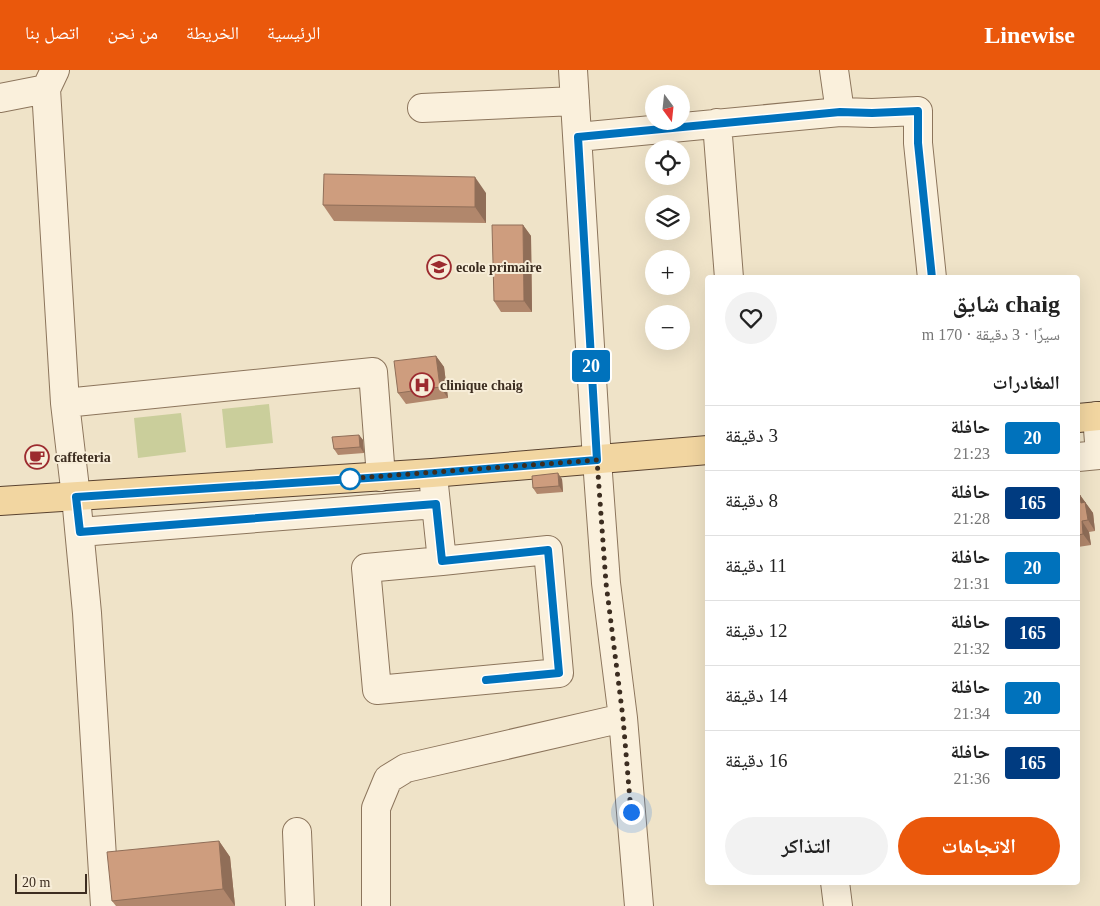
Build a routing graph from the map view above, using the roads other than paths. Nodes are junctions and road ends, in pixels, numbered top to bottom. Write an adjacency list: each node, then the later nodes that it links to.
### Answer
1 (573, 70): 5 (street)
2 (834, 70): 7 (street)
3 (51, 79): 4 (street); 12 (street)
4 (0, 98)
5 (575, 101): 6 (street); 9 (street)
6 (422, 108)
7 (840, 112): 8 (street); 11 (street)
8 (717, 123): 9 (street); 10 (street)
9 (578, 137): 16 (street)
10 (729, 275)
11 (932, 275)
12 (65, 403): 18 (street); 19 (street)
13 (1091, 417): 15 (street)
14 (705, 450): 16 (main road)
15 (1080, 457)
16 (597, 460): 17 (main road); 24 (street)
17 (432, 473): 18 (main road); 21 (street)
18 (382, 477): 19 (main road)
19 (76, 497): 20 (main road); 22 (street)
20 (0, 501)
21 (436, 504): 22 (street); 23 (street)
22 (80, 532): 27 (street)
23 (442, 561): 23 (street)
24 (623, 718): 29 (street); 30 (street)
25 (297, 832): 28 (street)
26 (835, 885): 31 (street)
27 (105, 906)
28 (300, 906)
29 (376, 906)
30 (639, 906)
31 (838, 906)

